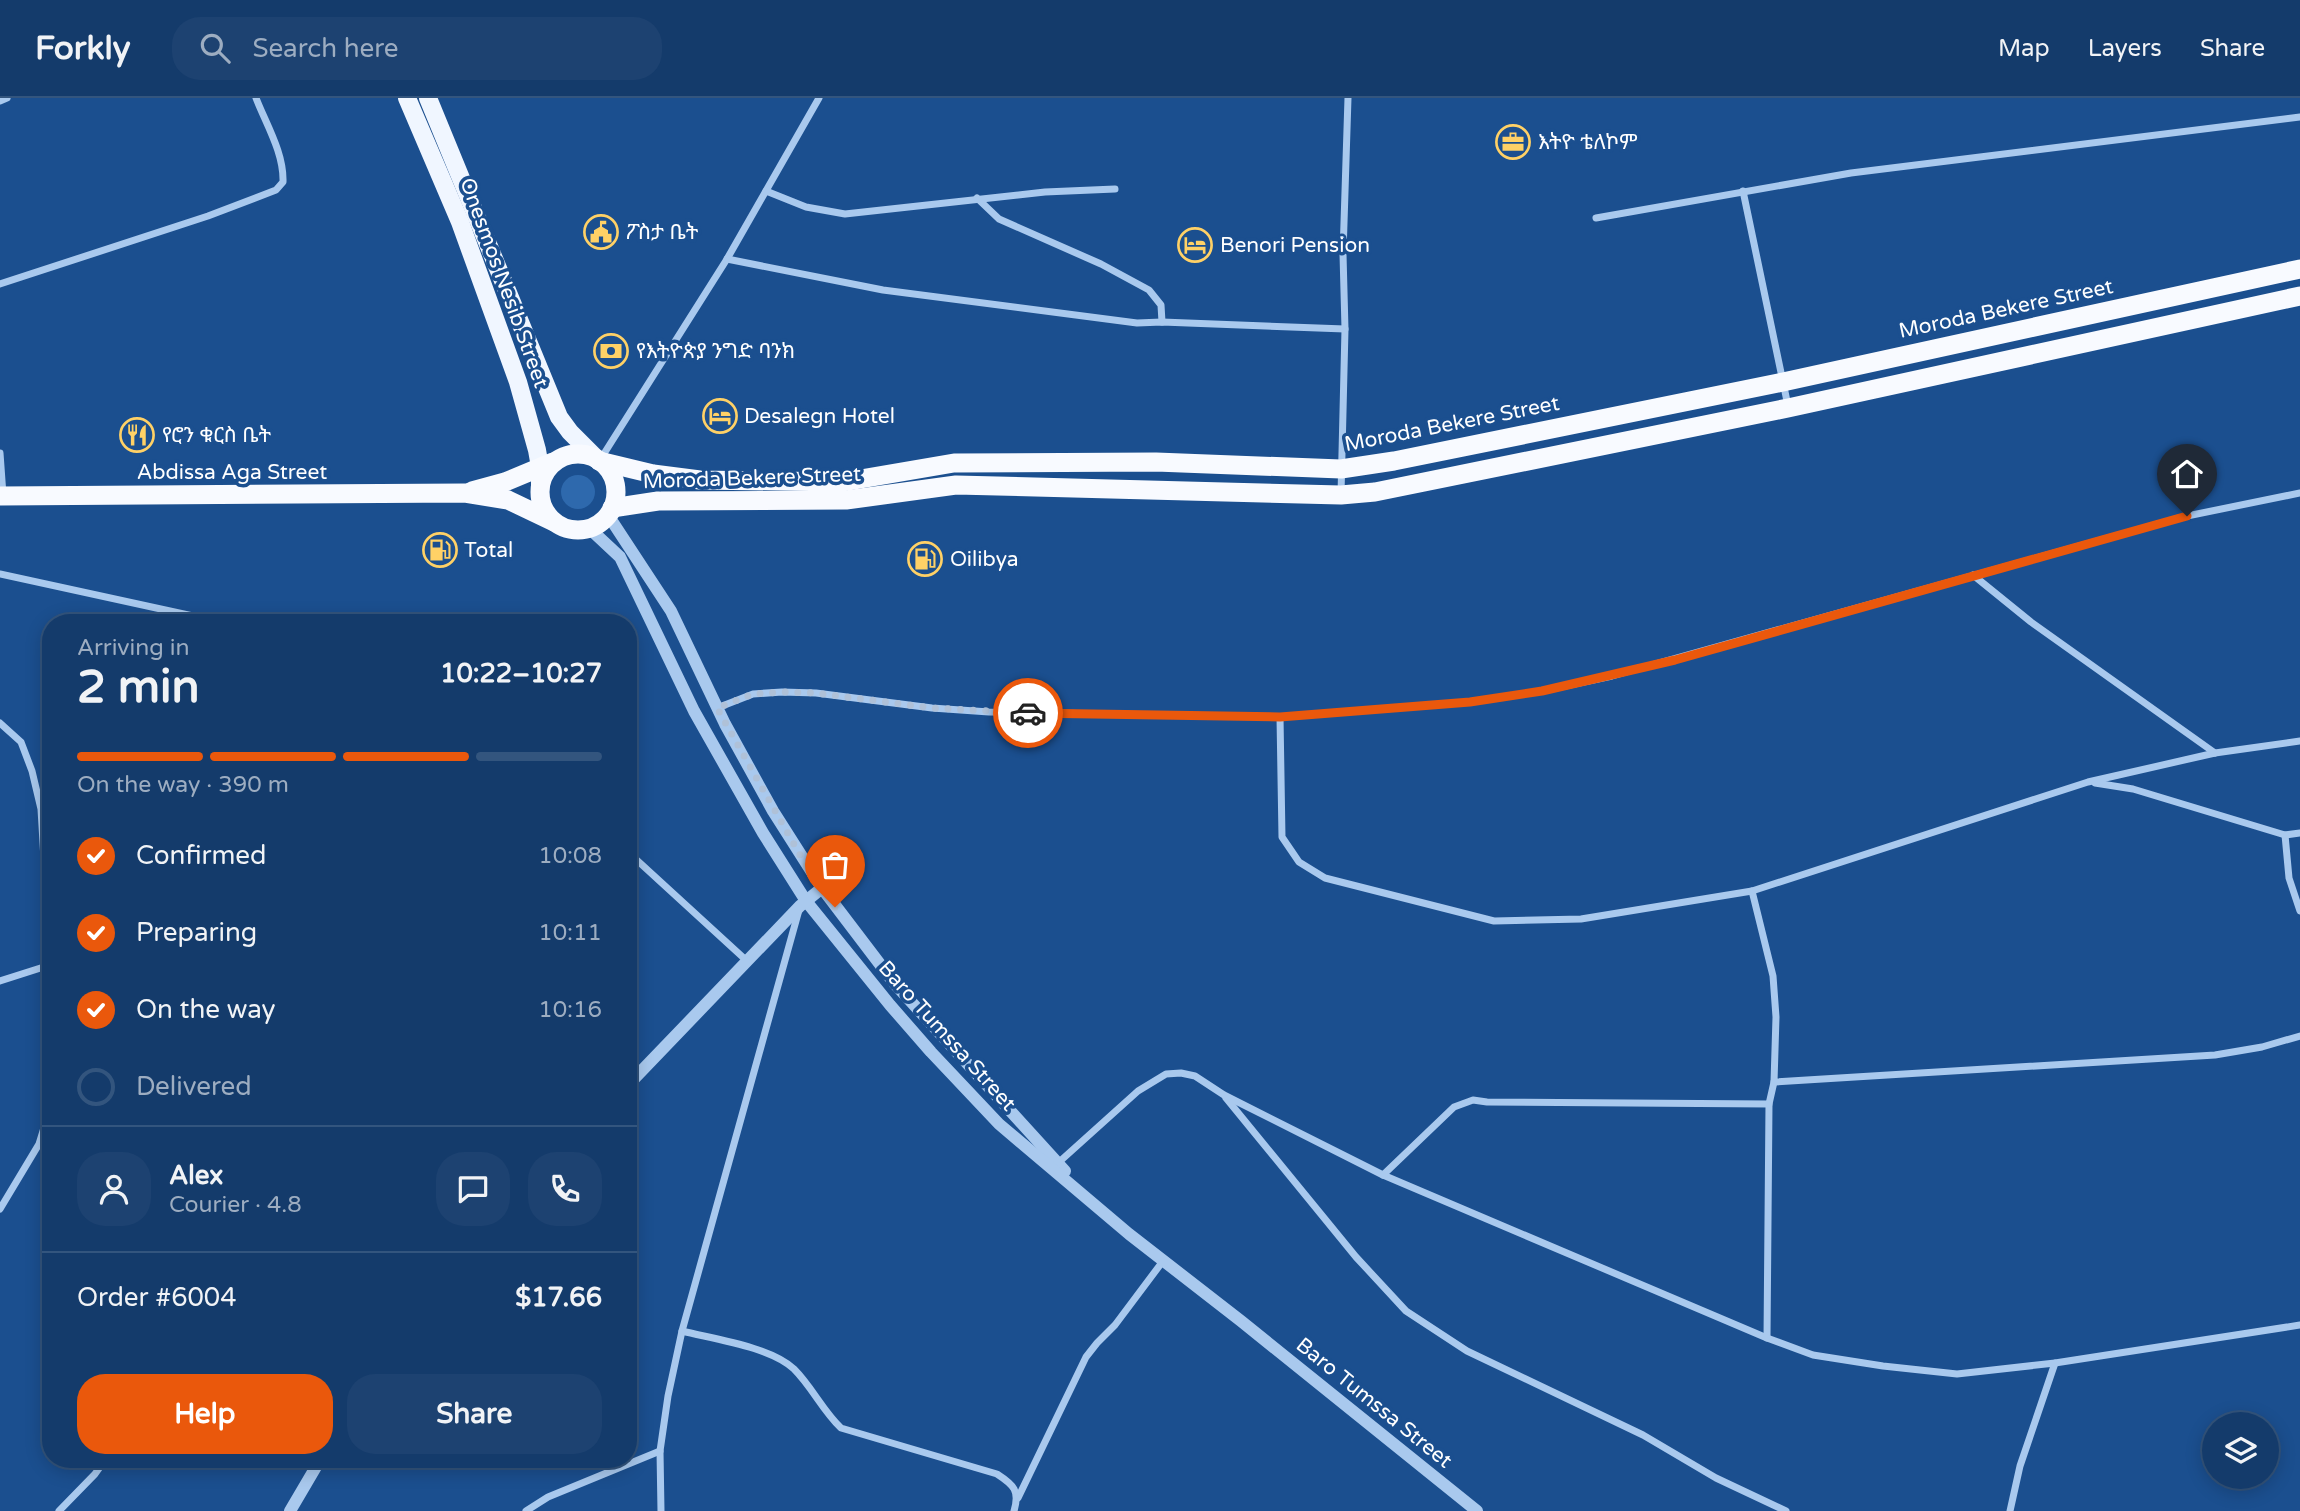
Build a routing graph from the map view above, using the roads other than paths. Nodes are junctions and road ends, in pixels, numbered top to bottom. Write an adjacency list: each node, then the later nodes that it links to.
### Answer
1 (8, 98): 7 (street)
2 (256, 98): 18 (street)
3 (407, 98): 14 (main road, Onesmos Nesib Street)
4 (428, 98): 15 (main road, Onesmos Nesib Street)
5 (818, 98): 10 (street)
6 (1348, 98): 23 (street)
7 (0, 101)
8 (2300, 117): 11 (street)
9 (1115, 189): 12 (street)
10 (766, 191): 12 (street); 16 (street)
11 (1743, 191): 13 (street); 24 (street)
12 (977, 198): 22 (street)
13 (1596, 218)
14 (460, 222): 15 (main road); 21 (main road, Onesmos Nesib Street)
15 (479, 226): 20 (main road, Onesmos Nesib Street)
16 (727, 259): 22 (street); 28 (street)
17 (2300, 268): 24 (highway, Moroda Bekere Street)
18 (0, 284)
19 (2300, 296): 25 (highway, Moroda Bekere Street)
20 (515, 311): 21 (main road); 28 (main road, Onesmos Nesib Street)
21 (494, 318): 30 (main road, Onesmos Nesib Street)
22 (1162, 322): 23 (street)
23 (1345, 328): 31 (street)
24 (1783, 382): 25 (street); 31 (highway, Moroda Bekere Street)
25 (1788, 408): 37 (highway, Moroda Bekere Street)
26 (0, 453): 38 (street)
27 (560, 458): 28 (highway); 30 (highway); 33 (highway)
28 (599, 461): 34 (highway, Moroda Bekere Street); 39 (highway)
29 (954, 463): 31 (highway, Moroda Bekere Street); 32 (highway); 34 (highway, Moroda Bekere Street)
30 (540, 467): 33 (main road, Onesmos Nesib Street); 35 (highway)
31 (1341, 469): 37 (street)
32 (956, 485): 34 (highway, Moroda Bekere Street); 37 (highway, Moroda Bekere Street)
33 (540, 489): 40 (highway)
34 (845, 491): 39 (highway, Moroda Bekere Street)
35 (465, 493): 38 (highway, Abdissa Aga Street); 40 (highway)
36 (2300, 493): 43 (street)
37 (1341, 495)
38 (1, 496)
39 (610, 512): 41 (highway); 45 (street, Baro Tumssa Street)
40 (554, 522): 41 (highway)
41 (589, 528): 57 (street, Baro Tumssa Street)
42 (0, 574): 44 (street)
43 (1973, 575): 46 (street); 49 (street)
44 (184, 614)
45 (717, 708): 46 (street); 55 (street, Baro Tumssa Street)
46 (1280, 717): 56 (street)
47 (0, 723): 51 (street)
48 (2300, 741): 49 (street)
49 (2216, 753): 50 (street)
50 (2088, 782): 53 (street); 56 (street)
51 (42, 826)
52 (2300, 833): 53 (street)
53 (2285, 835): 58 (street)
54 (637, 860): 59 (street)
55 (822, 888): 57 (street); 68 (street, Baro Tumssa Street)
56 (1752, 891): 64 (street)
57 (803, 904): 59 (street); 70 (street, Baro Tumssa Street); 74 (street)
58 (2300, 911)
59 (747, 961): 63 (street)
60 (42, 968): 61 (street)
61 (0, 981)
62 (2300, 1036): 64 (street)
63 (637, 1075)
64 (1774, 1082): 66 (street)
65 (1224, 1095): 68 (street); 69 (street); 89 (street)
66 (1769, 1104): 69 (street); 75 (street)
67 (42, 1134): 71 (street)
68 (1058, 1163): 70 (street, Baro Tumssa Street)
69 (1383, 1174): 75 (street)
70 (1082, 1194): 72 (street, Baro Tumssa Street)
71 (0, 1209)
72 (1163, 1261): 82 (street); 88 (street, Baro Tumssa Street)
73 (2300, 1325): 76 (street)
74 (682, 1331): 77 (street); 82 (street)
75 (1767, 1338): 76 (street)
76 (2055, 1363): 90 (street)
77 (660, 1451): 78 (street); 86 (street)
78 (637, 1460)
79 (99, 1468): 83 (street)
80 (315, 1468): 84 (street)
81 (619, 1468): 85 (street)
82 (1018, 1498): 87 (street)
83 (58, 1511)
84 (290, 1511)
85 (526, 1511)
86 (661, 1511)
87 (1014, 1511)
88 (1476, 1511)
89 (1787, 1511)
90 (2010, 1511)

